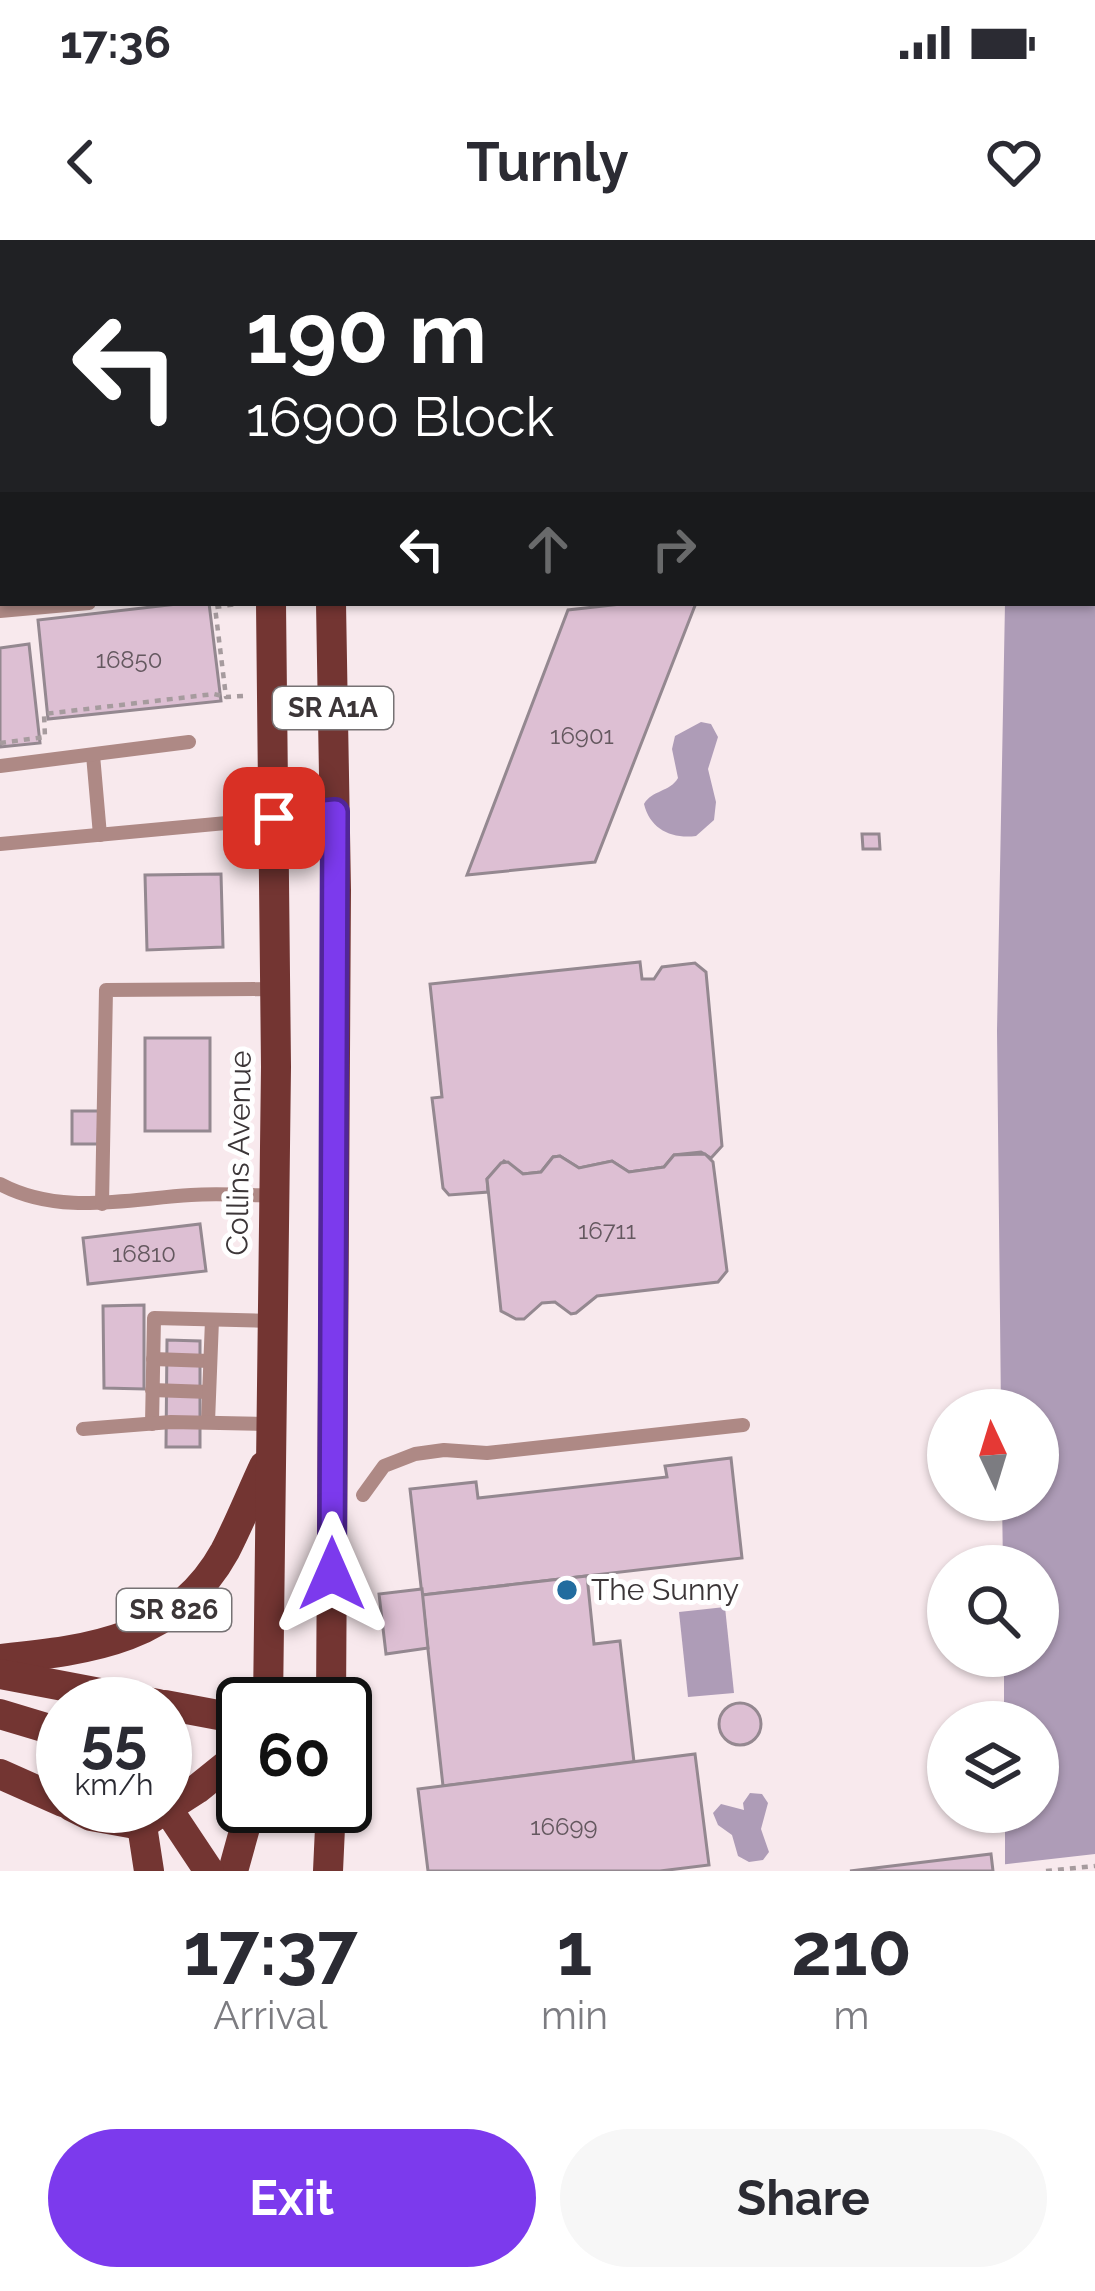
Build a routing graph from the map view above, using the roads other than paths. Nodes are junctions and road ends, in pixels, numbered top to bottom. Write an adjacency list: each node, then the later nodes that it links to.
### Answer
1 (56, 606): 4 (lane)
2 (271, 606): 9 (main road, Collins Avenue / SR A1A)
3 (331, 606): 8 (main road, SR A1A)
4 (0, 611)
5 (189, 742): 6 (lane)
6 (93, 754): 7 (lane); 10 (lane)
7 (0, 766)
8 (335, 812): 9 (lane); 32 (main road, SR A1A)
9 (274, 818): 10 (lane); 12 (main road, Collins Avenue / SR A1A)
10 (100, 835): 11 (lane)
11 (0, 844)
12 (276, 989): 14 (main road, Collins Avenue / SR A1A); 15 (lane)
13 (0, 1184): 15 (lane)
14 (275, 1196): 15 (lane); 17 (main road, Collins Avenue / SR A1A)
15 (102, 1204)
16 (212, 1320): 17 (lane); 18 (lane); 19 (lane)
17 (272, 1322): 24 (main road, Collins Avenue / SR A1A)
18 (153, 1359): 19 (lane); 20 (lane)
19 (210, 1361): 21 (lane)
20 (152, 1390): 21 (lane); 23 (lane)
21 (209, 1392): 22 (lane)
22 (208, 1422): 23 (lane); 24 (lane)
23 (152, 1424): 26 (lane)
24 (269, 1424): 27 (main road, Collins Avenue / SR A1A)
25 (743, 1425): 28 (lane)
26 (83, 1429)
27 (269, 1455): 29 (main road, SR 826); 31 (main road, Collins Avenue / SR A1A)
28 (363, 1495)
29 (0, 1659)
30 (0, 1674): 33 (main road)
31 (268, 1677)
32 (331, 1677)
33 (36, 1682)
34 (0, 1714): 35 (main road)
35 (36, 1725)
36 (0, 1774): 37 (main road)
37 (36, 1790)
38 (148, 1833): 44 (main road)
39 (181, 1833): 45 (main road, bridge)
40 (244, 1833): 46 (main road)
41 (318, 1833): 43 (main road)
42 (330, 1833): 43 (main road)
43 (329, 1863)
44 (149, 1871)
45 (209, 1871)
46 (233, 1871)

